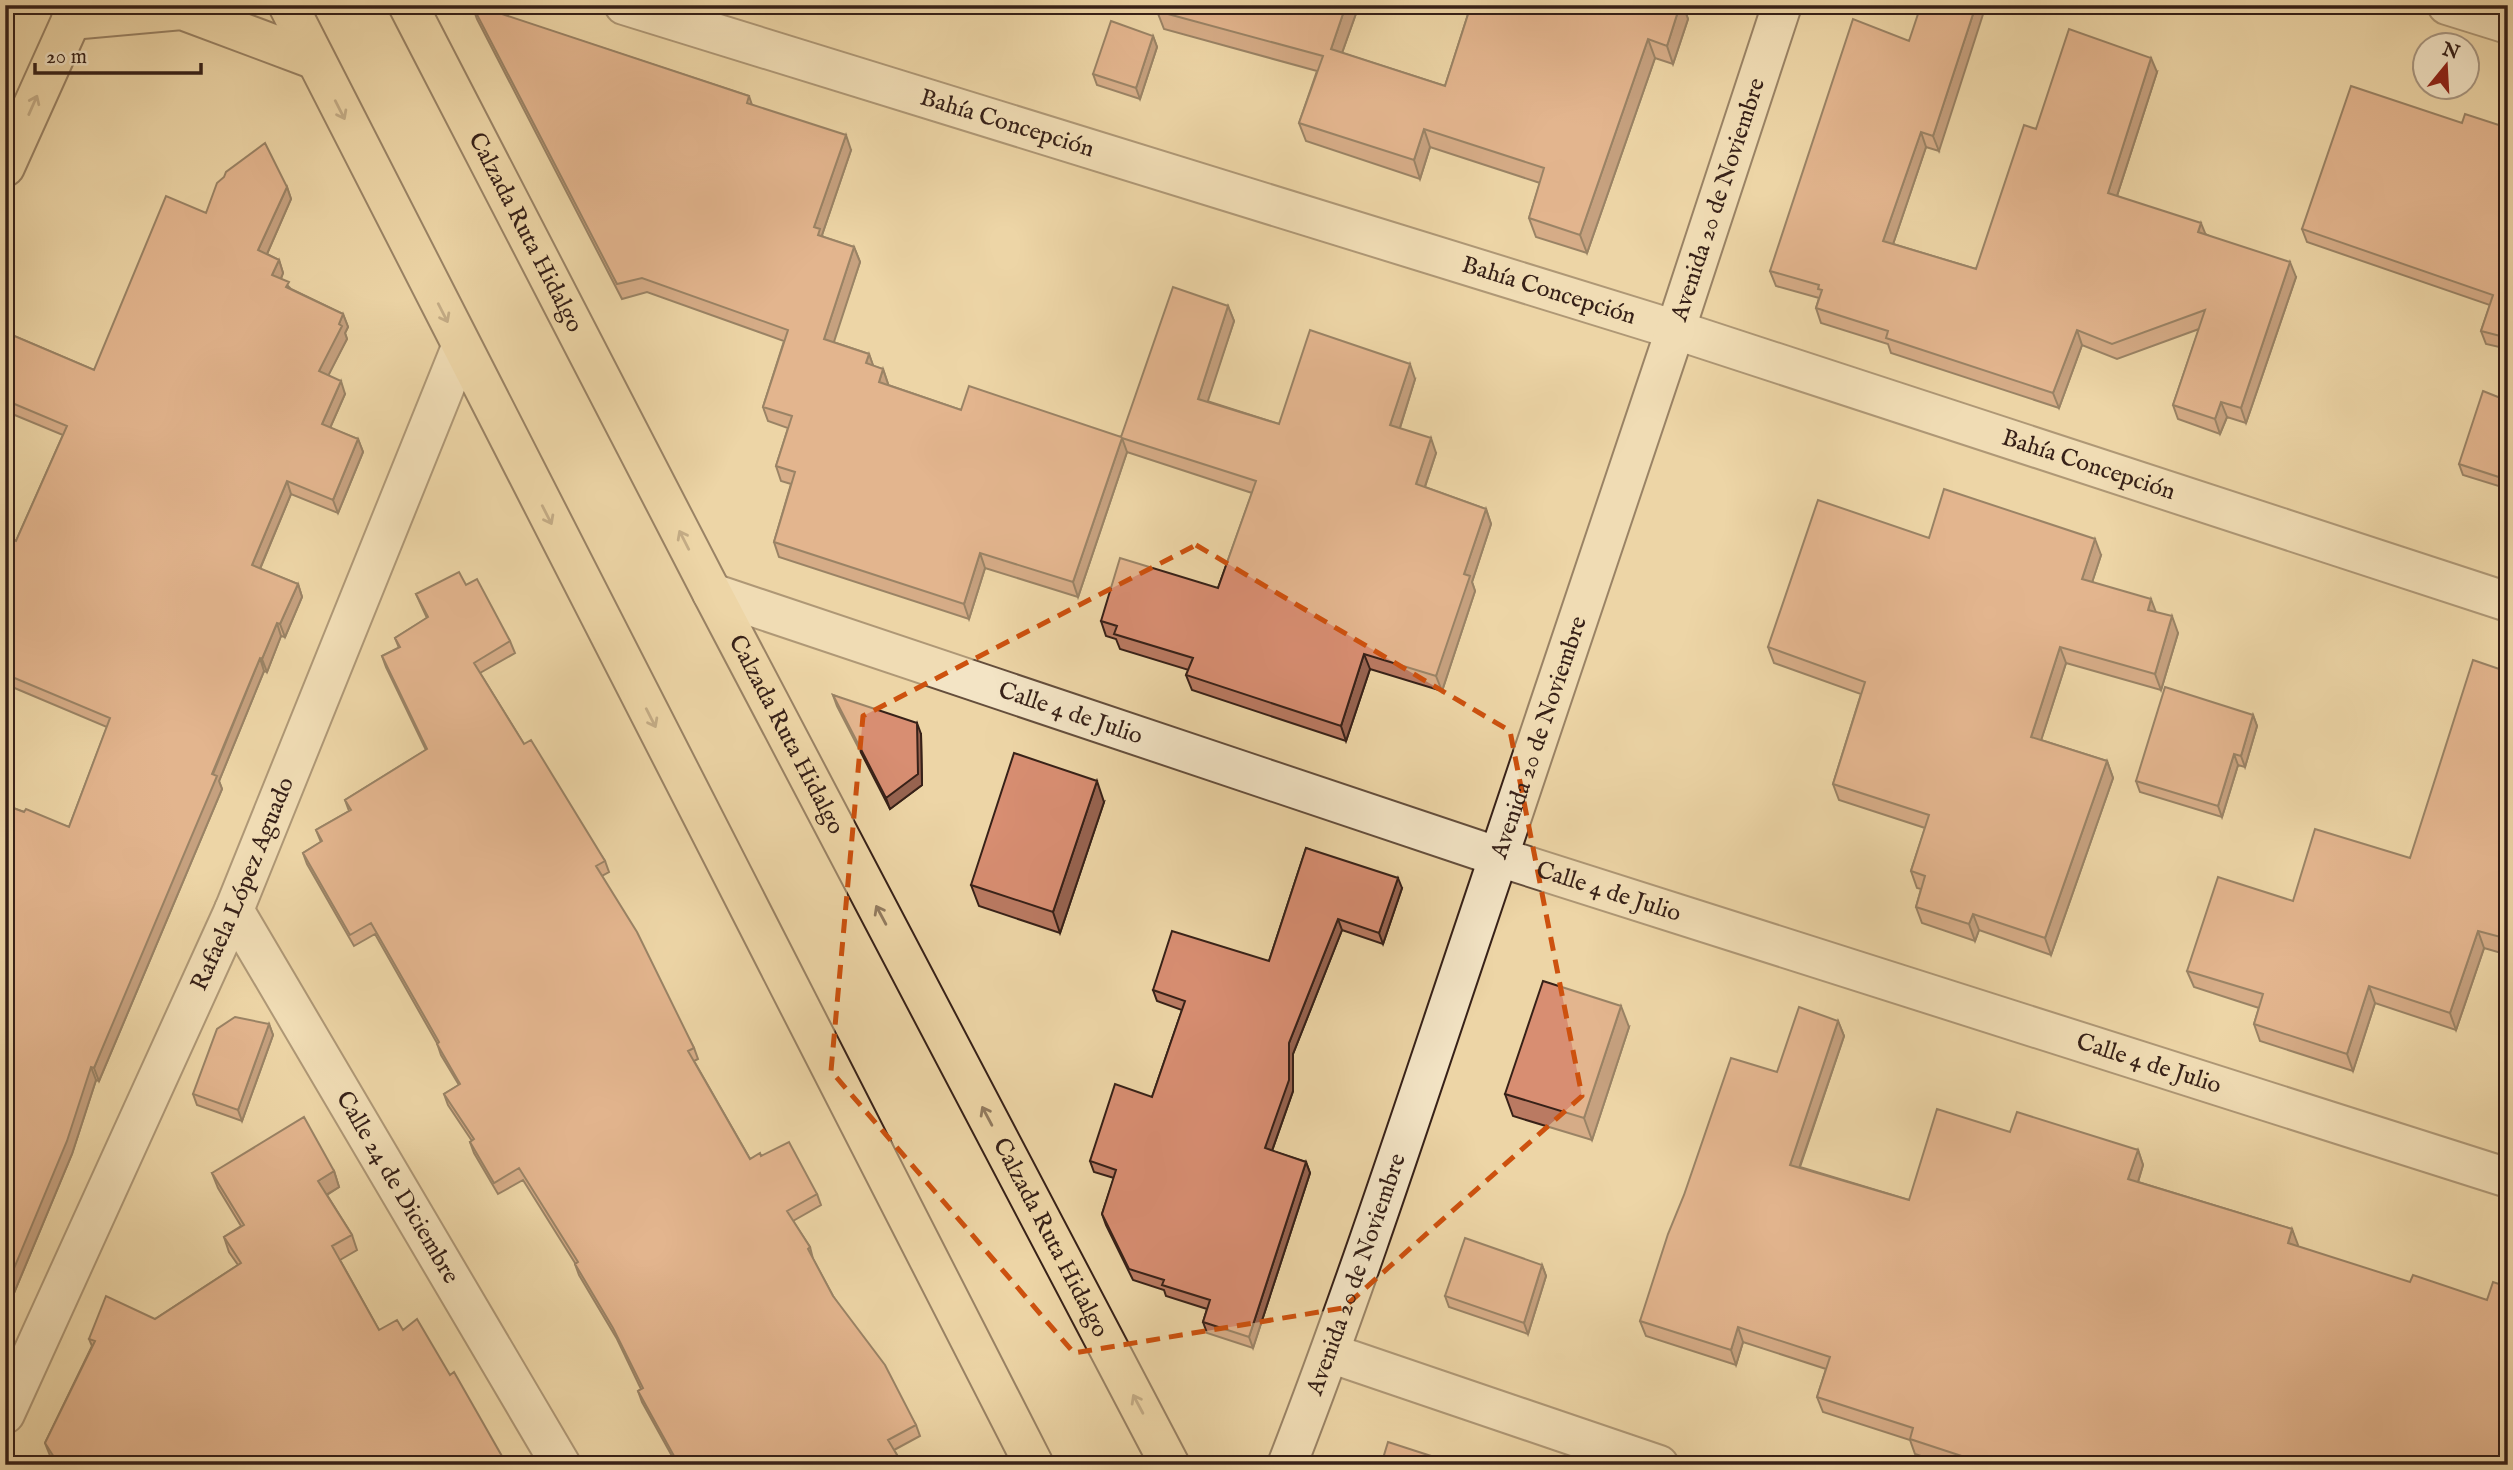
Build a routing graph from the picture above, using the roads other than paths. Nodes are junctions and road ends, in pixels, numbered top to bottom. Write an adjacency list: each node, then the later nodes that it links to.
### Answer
1 (288, 5): 8 (main road)
2 (408, 5): 12 (main road, Calzada Ruta Hidalgo, one-way to 2)
3 (624, 5): 10 (street, Bahía Concepción)
4 (1782, 5): 10 (street, Avenida 20 de Noviembre)
5 (2447, 5): 7 (street)
6 (74, 13): 8 (main road); 9 (main road, one-way to 6)
7 (2508, 24)
8 (313, 59): 11 (main road, one-way to 11)
9 (5, 167)
10 (1676, 330): 13 (street, Bahía Concepción); 14 (street, Avenida 20 de Noviembre)
11 (461, 347): 15 (street, Rafaela López Aguado); 20 (main road, one-way to 20)
12 (712, 593): 14 (street, Calle 4 de Julio); 21 (main road, Calzada Ruta Hidalgo, one-way to 12)
13 (2508, 602)
14 (1499, 857): 16 (street, Calle 4 de Julio); 17 (street, Avenida 20 de Noviembre)
15 (234, 910): 18 (street, Rafaela López Aguado); 19 (street, Calle 24 de Diciembre)
16 (2508, 1178)
17 (1330, 1353): 22 (street, Avenida 20 de Noviembre); 23 (street)
18 (5, 1414)
19 (561, 1465)
20 (1034, 1465)
21 (1170, 1465)
22 (1287, 1465)
23 (1659, 1465)

